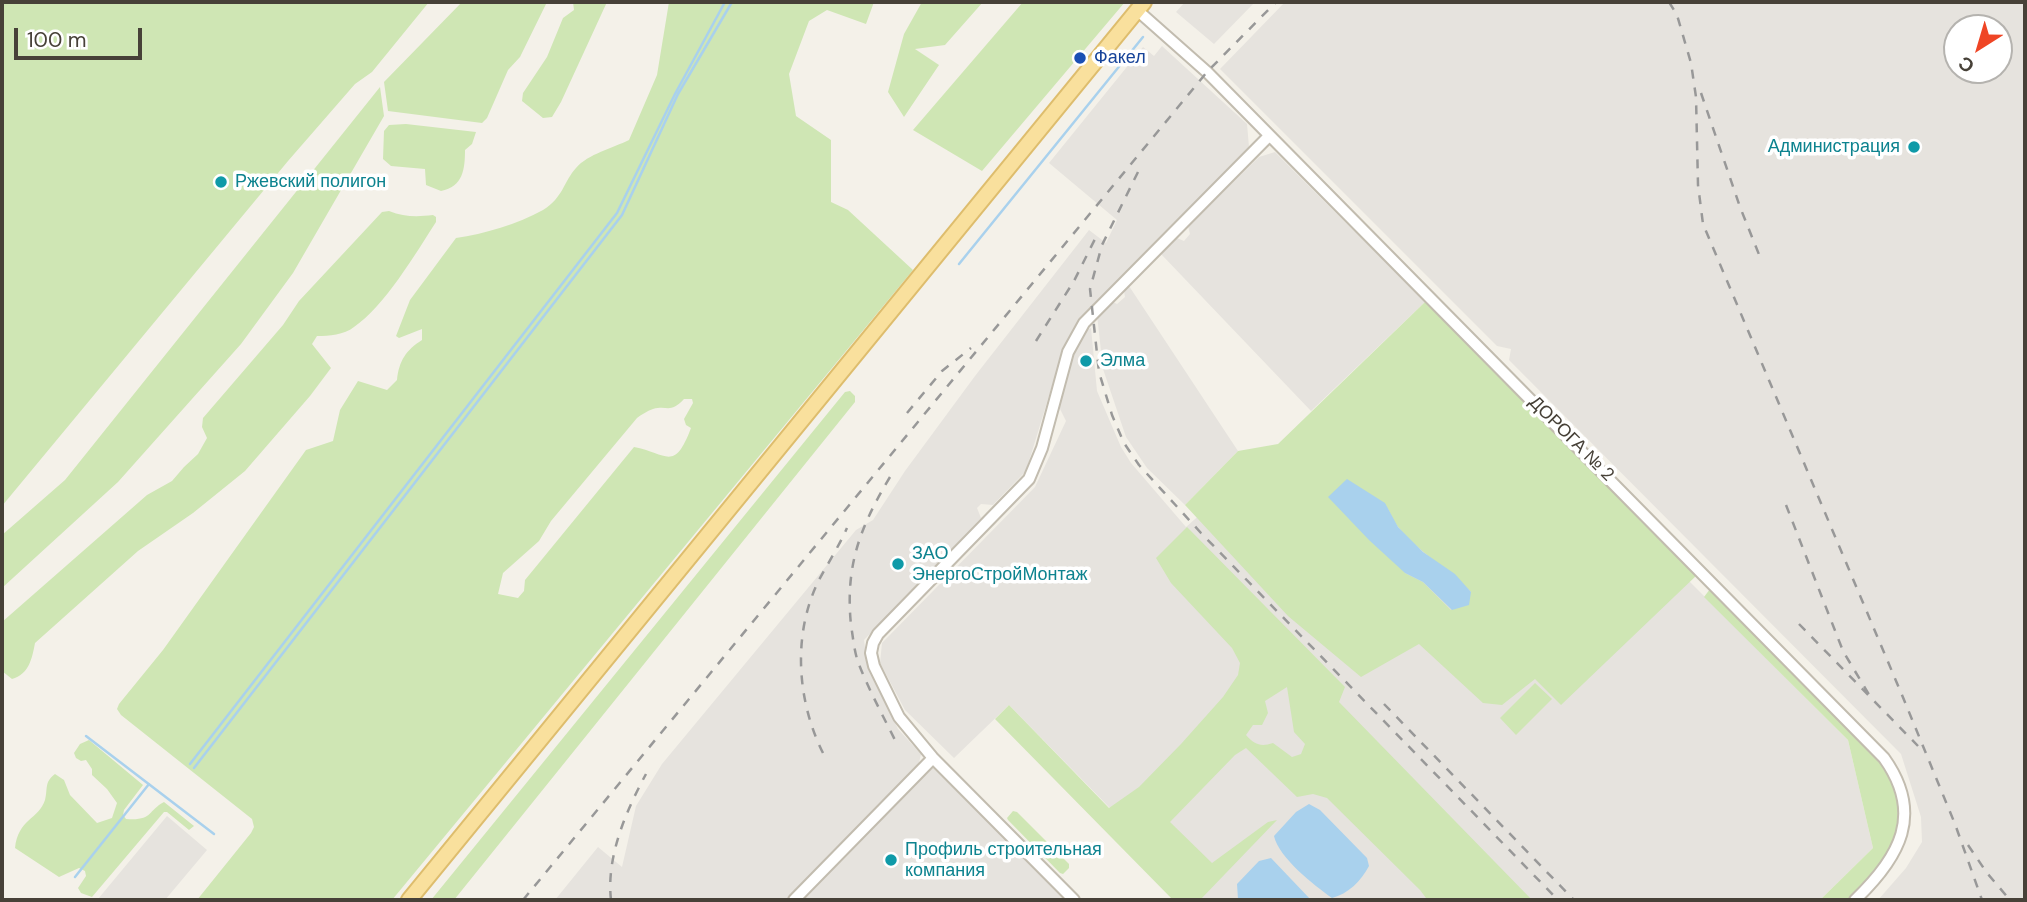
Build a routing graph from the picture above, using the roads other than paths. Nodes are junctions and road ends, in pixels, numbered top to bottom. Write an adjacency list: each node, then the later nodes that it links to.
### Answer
1 (1140, 6): 2 (street, ДОРОГА № 2); 4 (main road)
2 (1269, 136): 3 (street); 7 (street, ДОРОГА № 2)
3 (933, 758): 5 (street); 6 (street)
4 (409, 900)
5 (794, 900)
6 (1074, 900)
7 (1855, 900)

